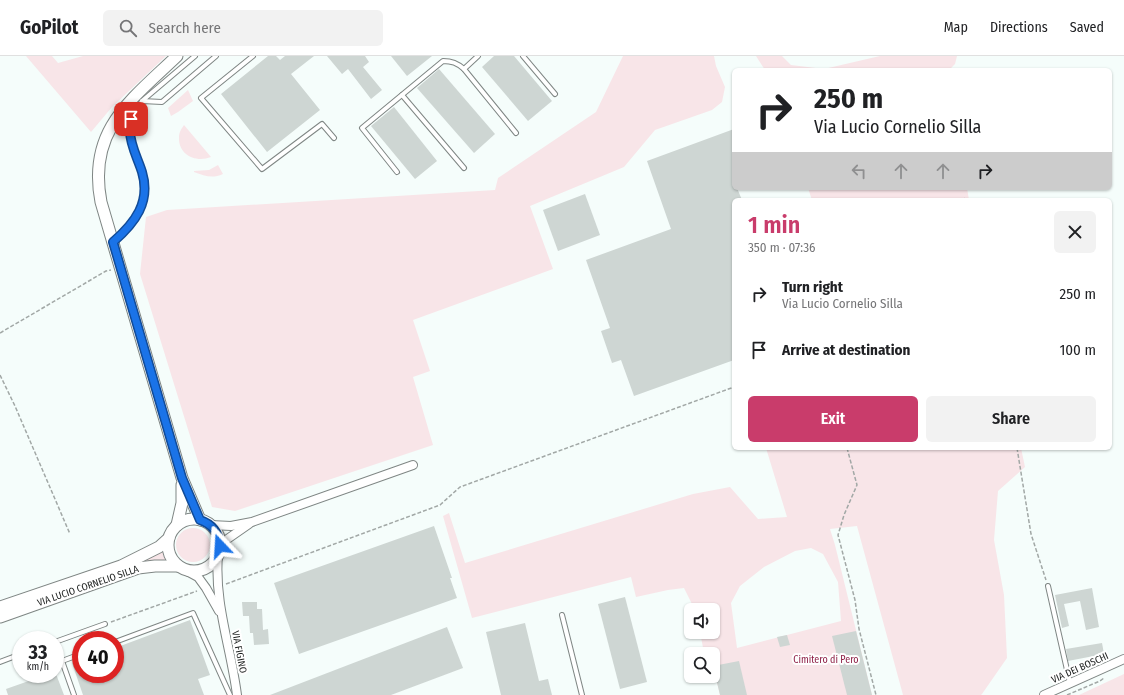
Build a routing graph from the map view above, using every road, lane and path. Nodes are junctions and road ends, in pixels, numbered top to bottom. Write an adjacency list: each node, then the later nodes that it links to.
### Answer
1 (177, 56): 15 (street, VIA LUCIO CORNELIO SILLA)
2 (195, 56): 10 (lane)
3 (216, 56): 10 (lane)
4 (254, 56): 12 (lane)
5 (478, 56): 7 (lane)
6 (523, 56): 8 (lane)
7 (464, 69): 9 (lane); 11 (lane)
8 (555, 94)
9 (402, 95): 13 (lane); 14 (lane)
10 (142, 101): 15 (lane)
11 (516, 133)
12 (334, 138)
13 (464, 168)
14 (397, 172)
15 (113, 242): 16 (street, VIA LUCIO CORNELIO SILLA)
16 (120, 268): 17 (path); 23 (street, VIA LUCIO CORNELIO SILLA)
17 (0, 333)
18 (0, 375): 28 (path)
19 (732, 388): 32 (path)
20 (848, 450): 51 (path)
21 (1017, 450): 33 (path)
22 (413, 465): 25 (street, VIA LUCIO CORNELIO SILLA)
23 (182, 478): 24 (street, VIA LUCIO CORNELIO SILLA); 26 (street, VIA LUCIO CORNELIO SILLA)
24 (200, 520): 26 (street); 27 (street, VIA LUCIO CORNELIO SILLA)
25 (252, 522): 27 (street, VIA LUCIO CORNELIO SILLA); 30 (street, VIA LUCIO CORNELIO SILLA)
26 (177, 525): 29 (street, VIA LUCIO CORNELIO SILLA)
27 (211, 525): 30 (street)
28 (70, 534)
29 (169, 538): 31 (street); 35 (street, VIA LUCIO CORNELIO SILLA)
30 (219, 551): 31 (street, VIA LUCIO CORNELIO SILLA); 32 (street, VIA FIGINO)
31 (182, 568): 34 (street, VIA FIGINO); 38 (street, VIA LUCIO CORNELIO SILLA)
32 (218, 586): 36 (street, VIA FIGINO)
33 (1048, 586): 46 (lane)
34 (206, 588): 36 (street, VIA FIGINO); 39 (path)
35 (0, 607)
36 (221, 613): 49 (street, VIA FIGINO)
37 (562, 615): 50 (lane)
38 (0, 617)
39 (105, 624): 40 (lane)
40 (64, 639)
41 (124, 639): 48 (lane)
42 (12, 657): 45 (lane)
43 (72, 657): 47 (lane)
44 (1124, 659): 46 (street, VIA DEI BOSCHI)
45 (0, 662)
46 (1070, 683): 52 (street, VIA DEI BOSCHI)
47 (74, 695)
48 (230, 695)
49 (237, 695)
50 (582, 695)
51 (876, 695)
52 (1044, 695)

